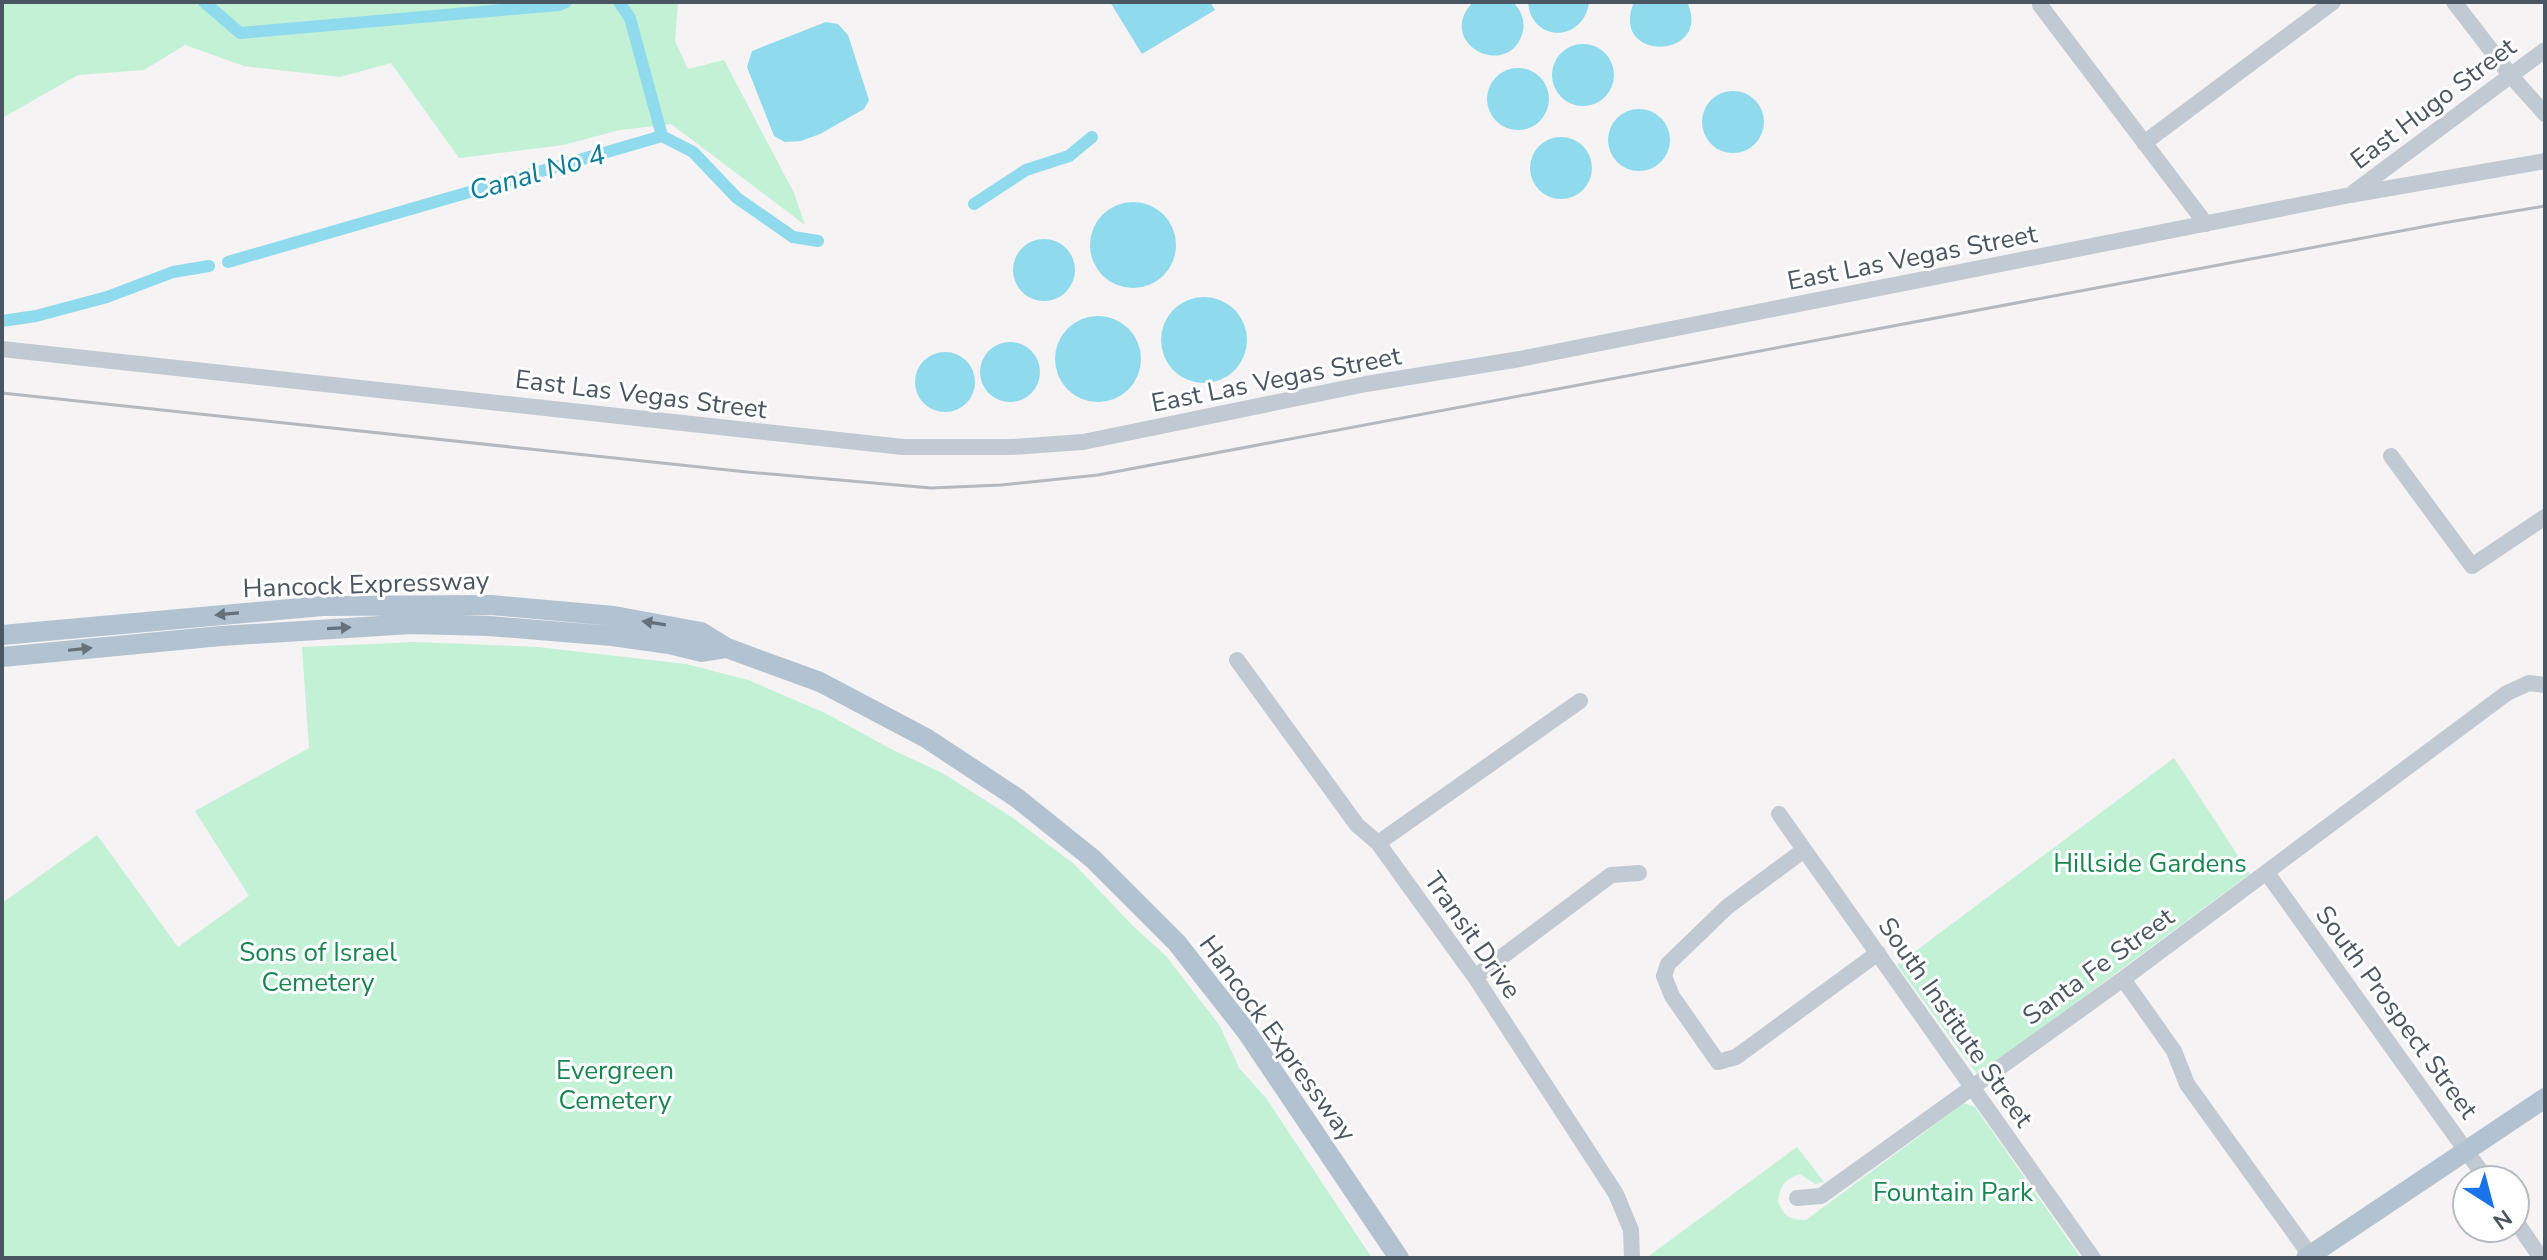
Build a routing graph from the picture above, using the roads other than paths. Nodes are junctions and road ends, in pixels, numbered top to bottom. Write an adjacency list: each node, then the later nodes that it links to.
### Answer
1 (2333, 2): 7 (street)
2 (2454, 2): 5 (street)
3 (2040, 5): 7 (street)
4 (2545, 50): 5 (street, East Hugo Street)
5 (2511, 76): 6 (street); 9 (street, East Hugo Street)
6 (2545, 114)
7 (2144, 143): 10 (street)
8 (2545, 161): 9 (street, East Las Vegas Street)
9 (2350, 195): 10 (street, East Las Vegas Street)
10 (2206, 224): 11 (street, East Las Vegas Street)
11 (2, 349)
12 (2391, 456): 13 (street)
13 (2545, 517)
14 (2, 635): 15 (main road, Hancock Expressway, one-way to 14)
15 (727, 648): 16 (main road, Hancock Expressway, one-way to 15); 34 (main road, Hancock Expressway)
16 (2, 657)
17 (1237, 660): 21 (street, Transit Drive)
18 (2543, 684): 24 (street, Santa Fe Street)
19 (1580, 701): 21 (street)
20 (1779, 814): 22 (street, South Institute Street)
21 (1378, 843): 26 (street, Transit Drive)
22 (1804, 850): 25 (street, South Institute Street); 25 (street)
23 (1639, 873): 26 (street)
24 (2267, 873): 27 (street, Santa Fe Street); 30 (street, South Prospect Street)
25 (1878, 953): 28 (street, South Institute Street)
26 (1475, 977): 35 (street, Transit Drive)
27 (2123, 979): 28 (street, Santa Fe Street); 33 (street)
28 (1973, 1087): 32 (street, Santa Fe Street); 36 (street, South Institute Street)
29 (2545, 1098): 30 (main road)
30 (2466, 1151): 31 (street, South Prospect Street); 33 (main road)
31 (2475, 1164)
32 (1797, 1198)
33 (2308, 1257)
34 (1399, 1258)
35 (1632, 1258)
36 (2093, 1258)

